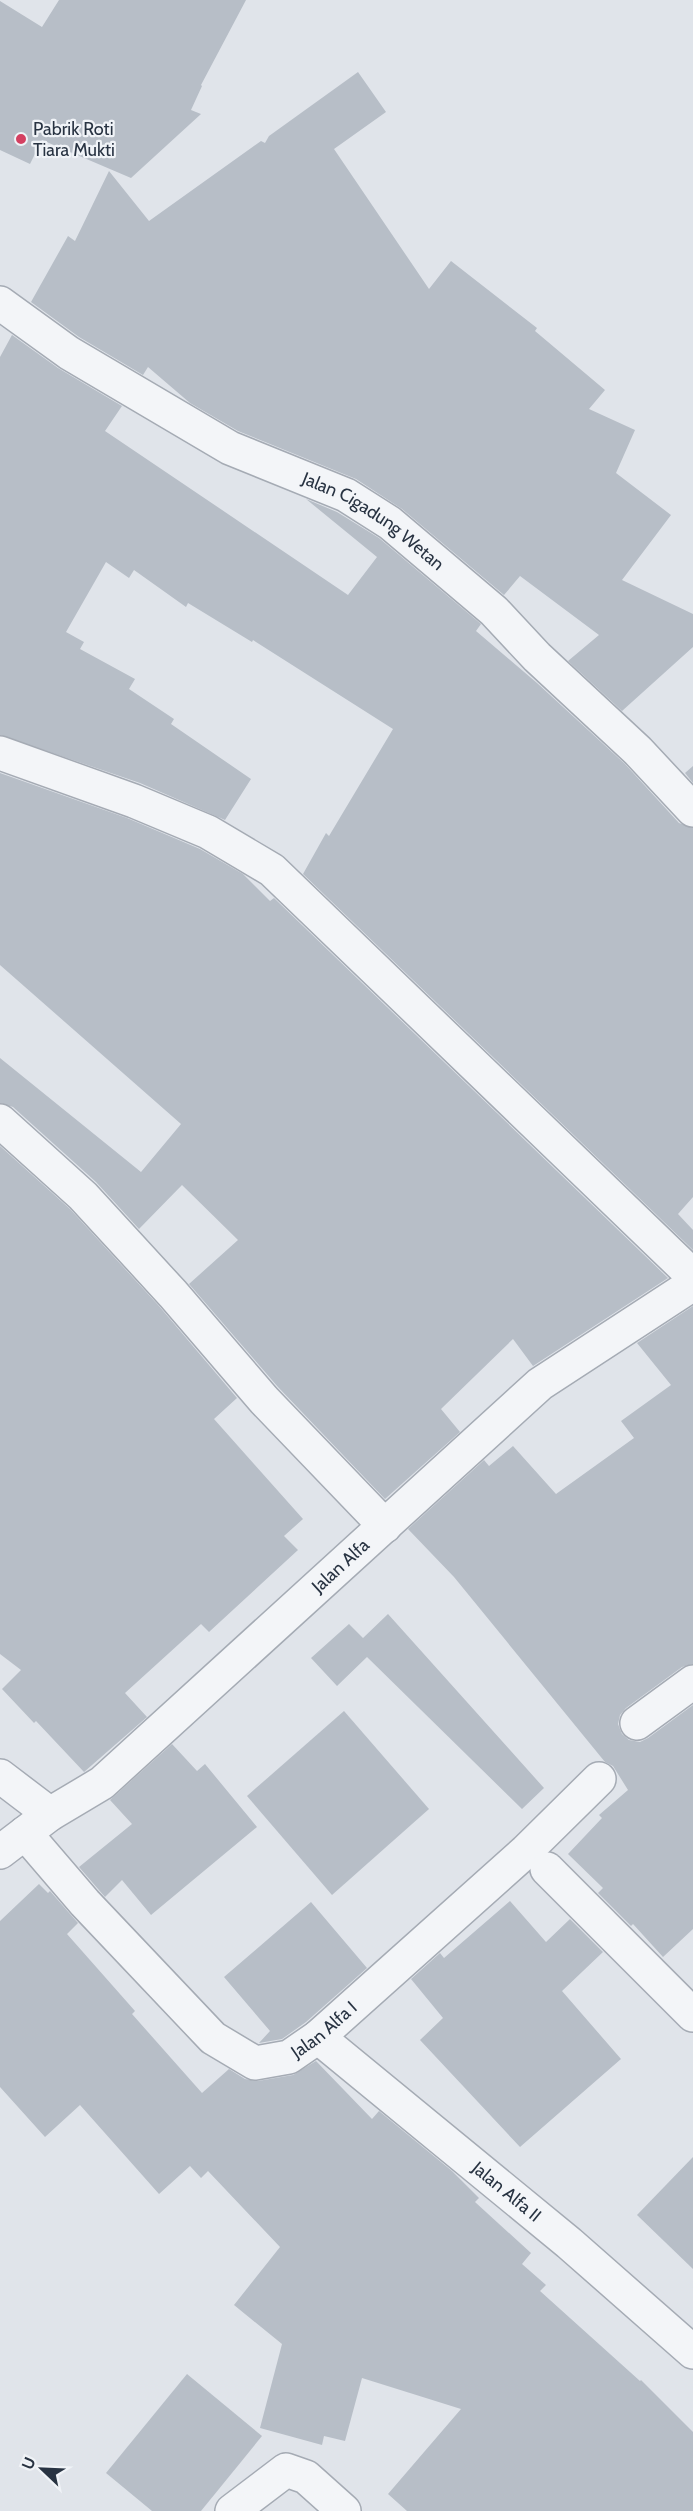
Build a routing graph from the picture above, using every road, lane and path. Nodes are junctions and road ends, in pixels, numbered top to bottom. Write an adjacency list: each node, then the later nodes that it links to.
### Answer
1 (0, 303): 3 (street, Jalan Cigadung Wetan)
2 (0, 753): 5 (street)
3 (693, 810)
4 (0, 1121): 6 (street)
5 (691, 1282): 6 (street, Jalan Alfa)
6 (386, 1526): 11 (street, Jalan Alfa)
7 (693, 1683): 8 (street)
8 (637, 1723)
9 (0, 1776): 11 (street, Jalan Alfa I)
10 (599, 1779): 14 (street, Jalan Alfa I)
11 (25, 1833): 14 (street, Jalan Alfa I)
12 (548, 1869): 13 (street)
13 (693, 2015)
14 (318, 2037): 15 (street, Jalan Alfa II)
15 (693, 2352)
16 (232, 2511): 17 (street)
17 (344, 2511)

